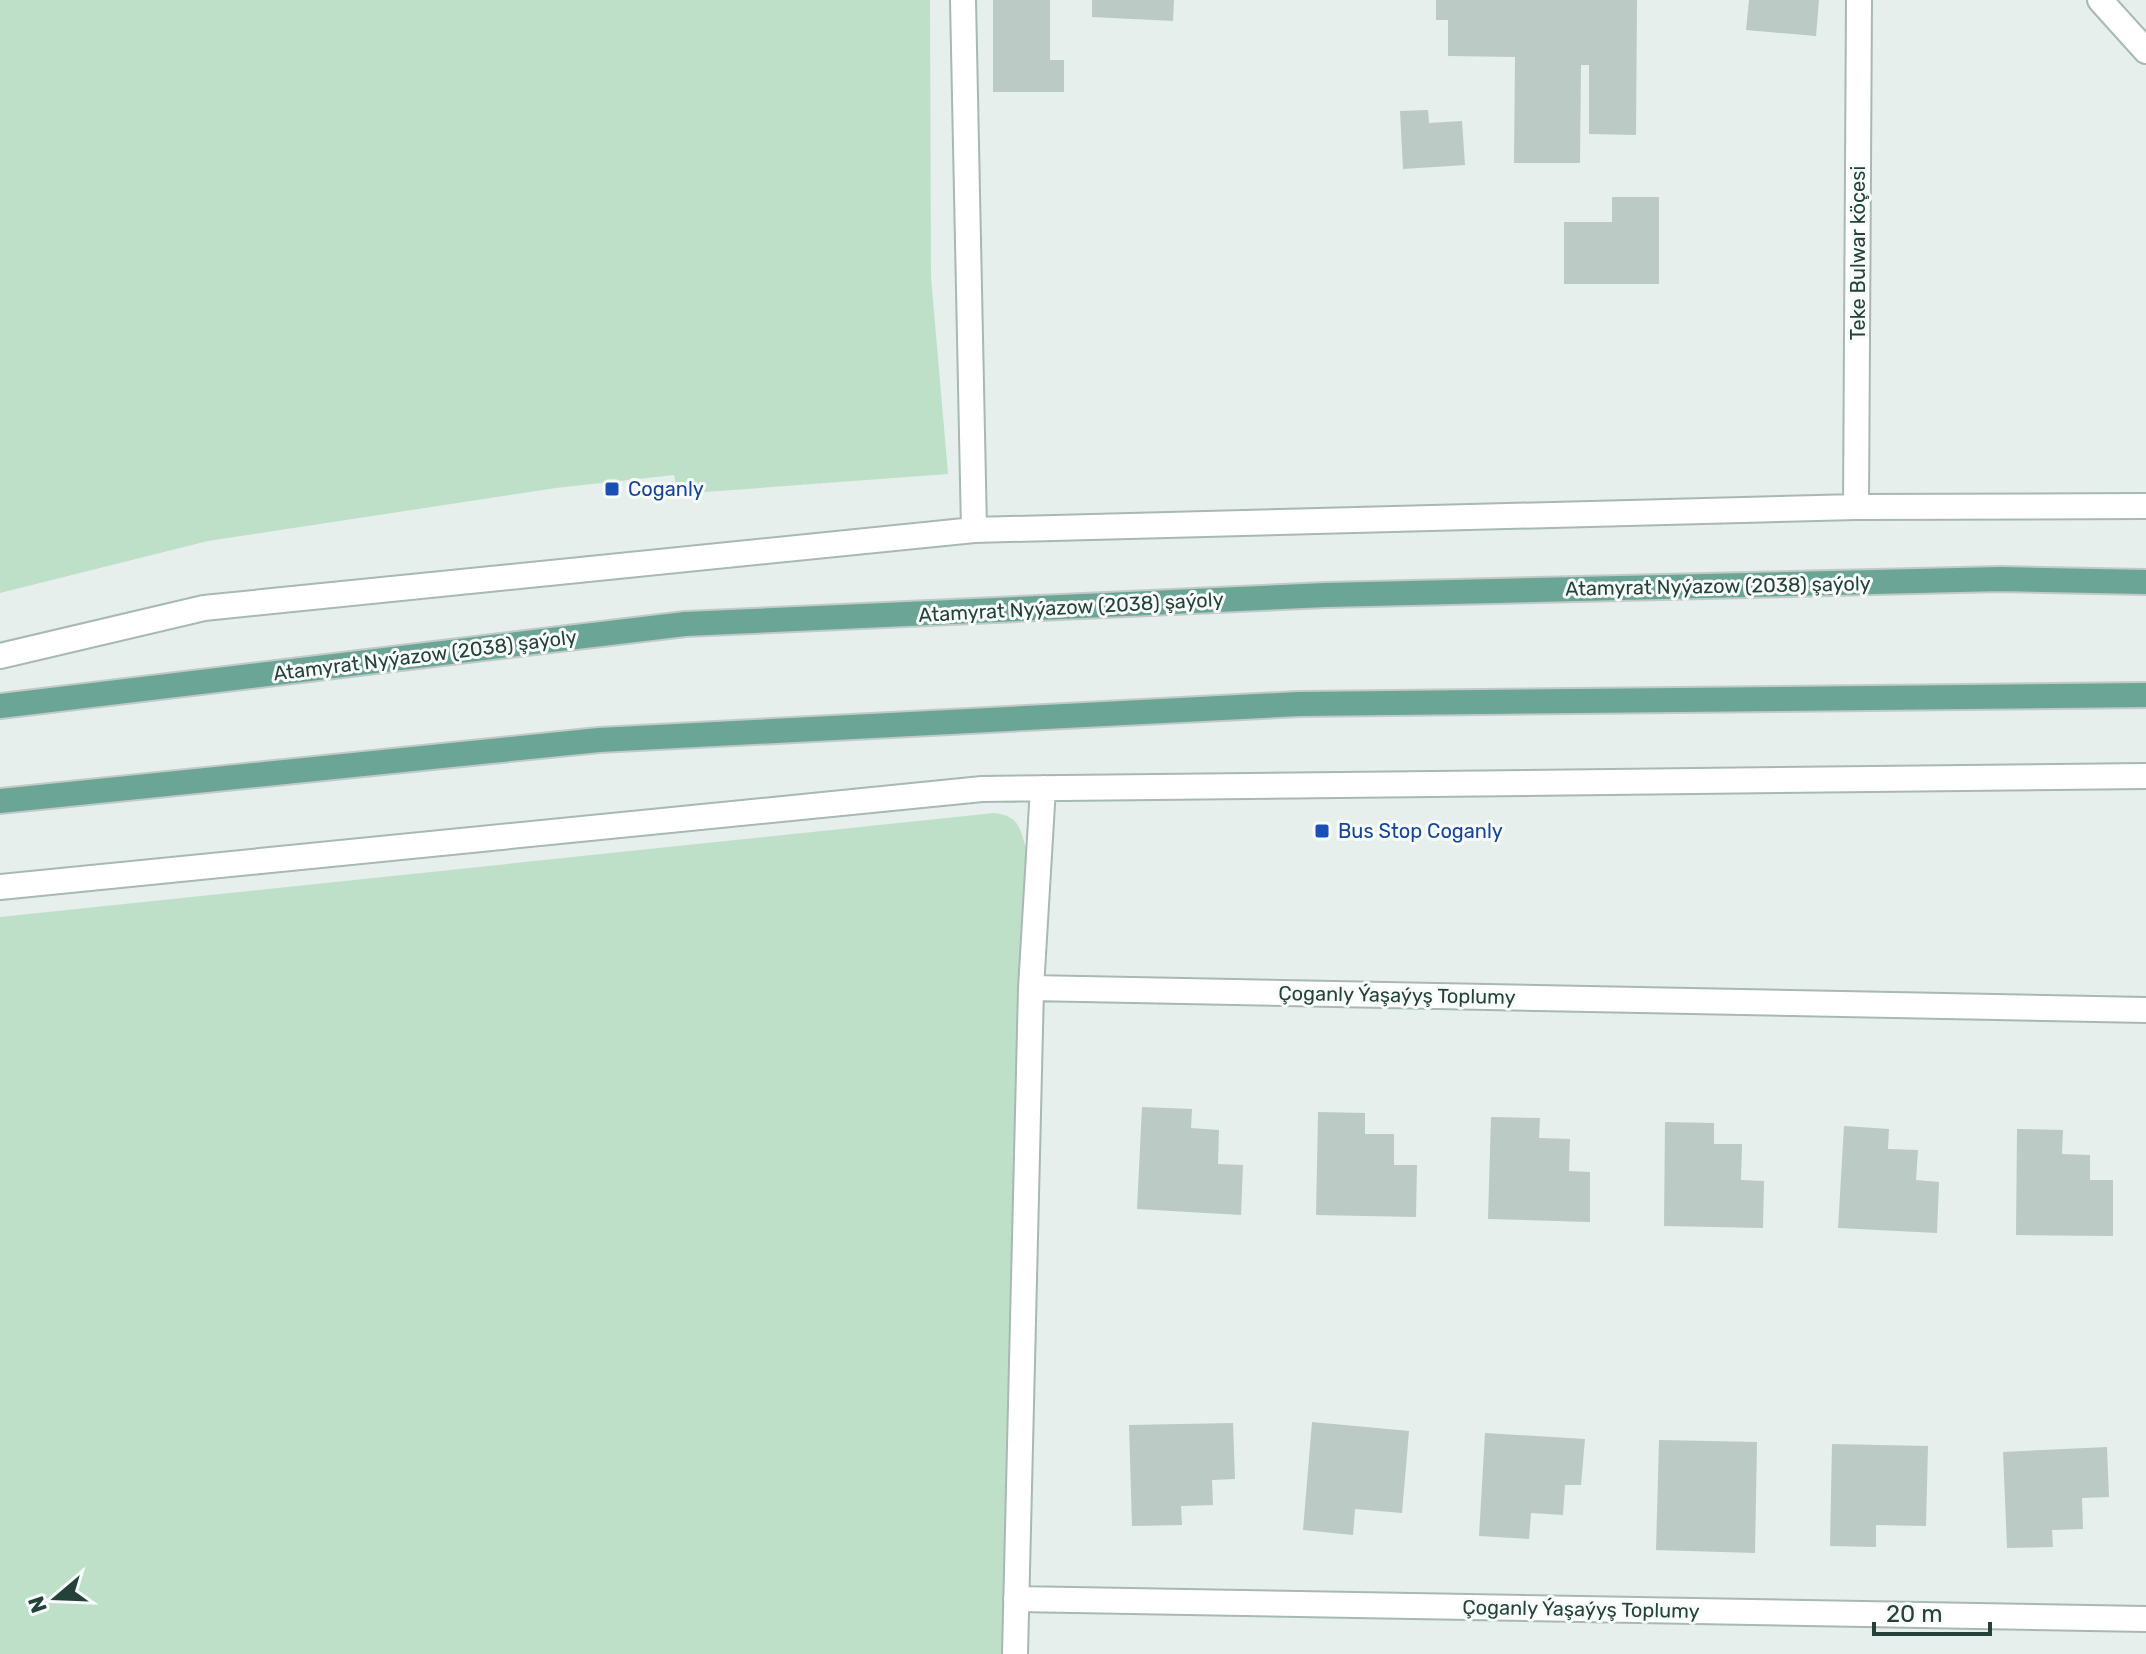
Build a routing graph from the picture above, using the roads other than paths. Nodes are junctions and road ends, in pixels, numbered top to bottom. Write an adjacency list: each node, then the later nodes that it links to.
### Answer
1 (963, 0): 7 (street)
2 (1859, 0): 6 (street, Teke Bulwar köçesi)
3 (2100, 0): 4 (street)
4 (2146, 51)
5 (2146, 506): 6 (street)
6 (1856, 507): 7 (street)
7 (974, 530): 9 (street)
8 (2146, 582): 11 (main road, Atamyrat Nyýazow (2038) şaýoly)
9 (0, 656)
10 (2146, 695): 14 (main road)
11 (0, 706)
12 (2146, 776): 13 (street)
13 (1043, 788): 15 (street); 16 (street)
14 (0, 801)
15 (0, 887)
16 (1031, 988): 17 (street, Çoganly Ýaşaýyş Toplumy); 18 (street)
17 (2146, 1010)
18 (1016, 1599): 19 (street, Çoganly Ýaşaýyş Toplumy); 20 (street)
19 (2146, 1619)
20 (1015, 1654)

